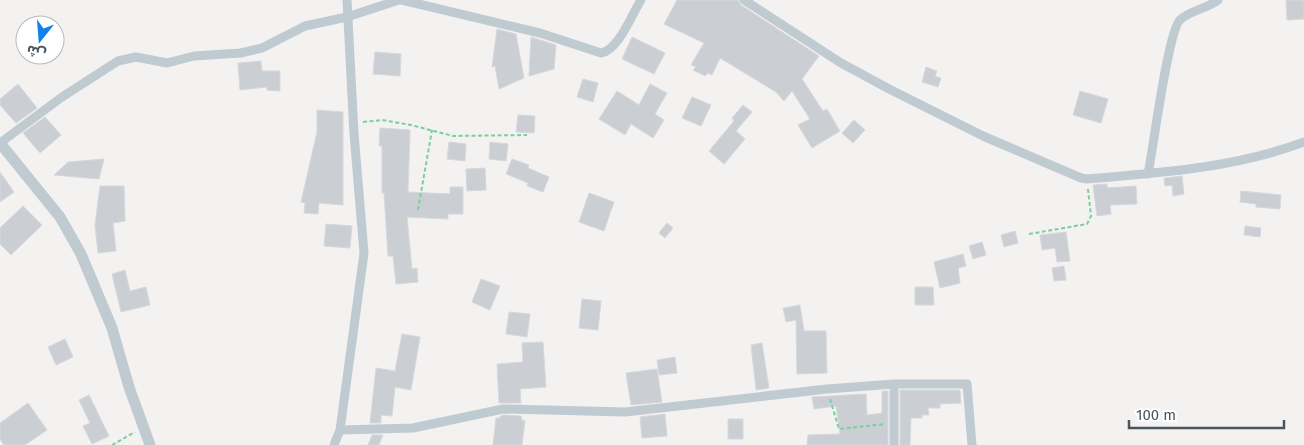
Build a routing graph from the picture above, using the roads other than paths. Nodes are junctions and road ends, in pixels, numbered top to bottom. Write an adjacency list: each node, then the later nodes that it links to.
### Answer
1 (347, 0): 6 (street)
2 (400, 0): 3 (street); 6 (street)
3 (641, 0)
4 (744, 0): 9 (street)
5 (1218, 0): 9 (street)
6 (347, 17): 8 (street); 11 (street)
7 (1304, 142): 9 (street)
8 (0, 143): 12 (street)
9 (1148, 174)
10 (894, 384): 11 (street); 14 (street); 15 (street)
11 (340, 430): 13 (street)
12 (150, 445)
13 (334, 445)
14 (894, 445)
15 (972, 445)

